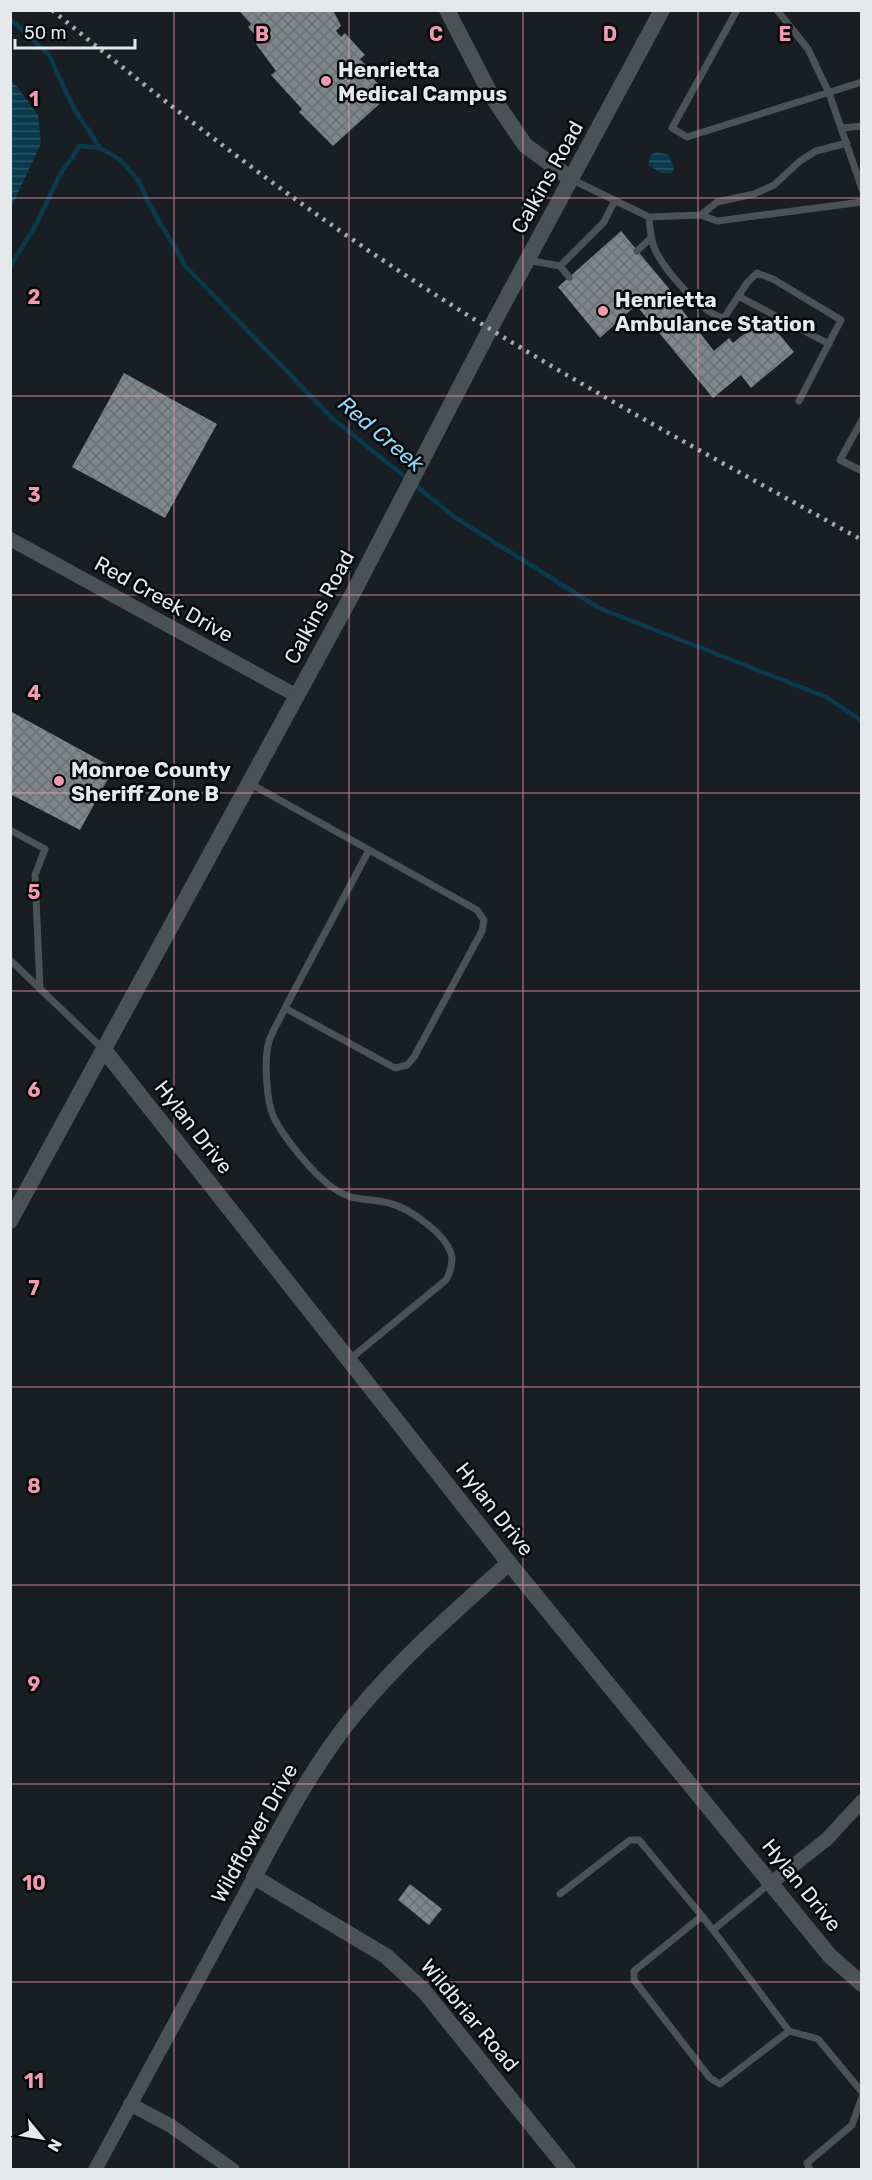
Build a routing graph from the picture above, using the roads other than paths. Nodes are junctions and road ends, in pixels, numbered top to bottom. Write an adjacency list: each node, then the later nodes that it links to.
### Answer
1 (447, 10): 10 (main road)
2 (662, 10): 10 (main road, Calkins Road)
3 (737, 10): 6 (lane)
4 (777, 10): 6 (lane)
5 (861, 82): 6 (lane)
6 (829, 93): 8 (lane)
7 (861, 126): 8 (lane)
8 (842, 128): 9 (lane)
9 (847, 143): 11 (lane); 14 (lane)
10 (571, 179): 12 (lane); 18 (main road, Calkins Road)
11 (861, 189)
12 (614, 202): 15 (lane); 19 (lane)
13 (861, 202): 14 (lane)
14 (701, 215): 15 (lane)
15 (649, 217): 16 (lane)
16 (651, 238): 17 (lane); 21 (lane)
17 (637, 251)
18 (527, 260): 19 (lane); 27 (main road, Calkins Road)
19 (560, 266): 20 (lane)
20 (569, 277)
21 (738, 296): 22 (lane); 22 (lane)
22 (829, 344): 23 (lane)
23 (799, 401)
24 (861, 420): 25 (lane)
25 (861, 471)
26 (10, 539): 27 (street, Red Creek Drive)
27 (297, 696): 28 (main road, Calkins Road)
28 (249, 783): 30 (lane); 34 (main road, Calkins Road)
29 (10, 830): 32 (lane)
30 (369, 850): 33 (lane); 33 (lane)
31 (10, 960): 32 (lane)
32 (40, 988): 34 (lane)
33 (285, 1008): 36 (lane)
34 (105, 1051): 35 (main road, Calkins Road); 36 (main road, Hylan Drive)
35 (10, 1221)
36 (349, 1359): 37 (main road, Hylan Drive)
37 (509, 1563): 39 (main road, Wildflower Drive); 40 (main road, Hylan Drive)
38 (861, 1801): 40 (street)
39 (254, 1877): 47 (street, Wildflower Drive); 50 (main road, Wildbriar Road)
40 (771, 1883): 43 (lane); 44 (main road, Hylan Drive)
41 (560, 1894): 42 (lane)
42 (702, 1916): 43 (lane); 45 (lane)
43 (713, 1930): 45 (lane)
44 (861, 1984)
45 (789, 2031): 46 (lane)
46 (861, 2095): 51 (lane)
47 (130, 2104): 48 (street, Wildflower Drive); 49 (street)
48 (95, 2169)
49 (233, 2169)
50 (568, 2169)
51 (810, 2169)

